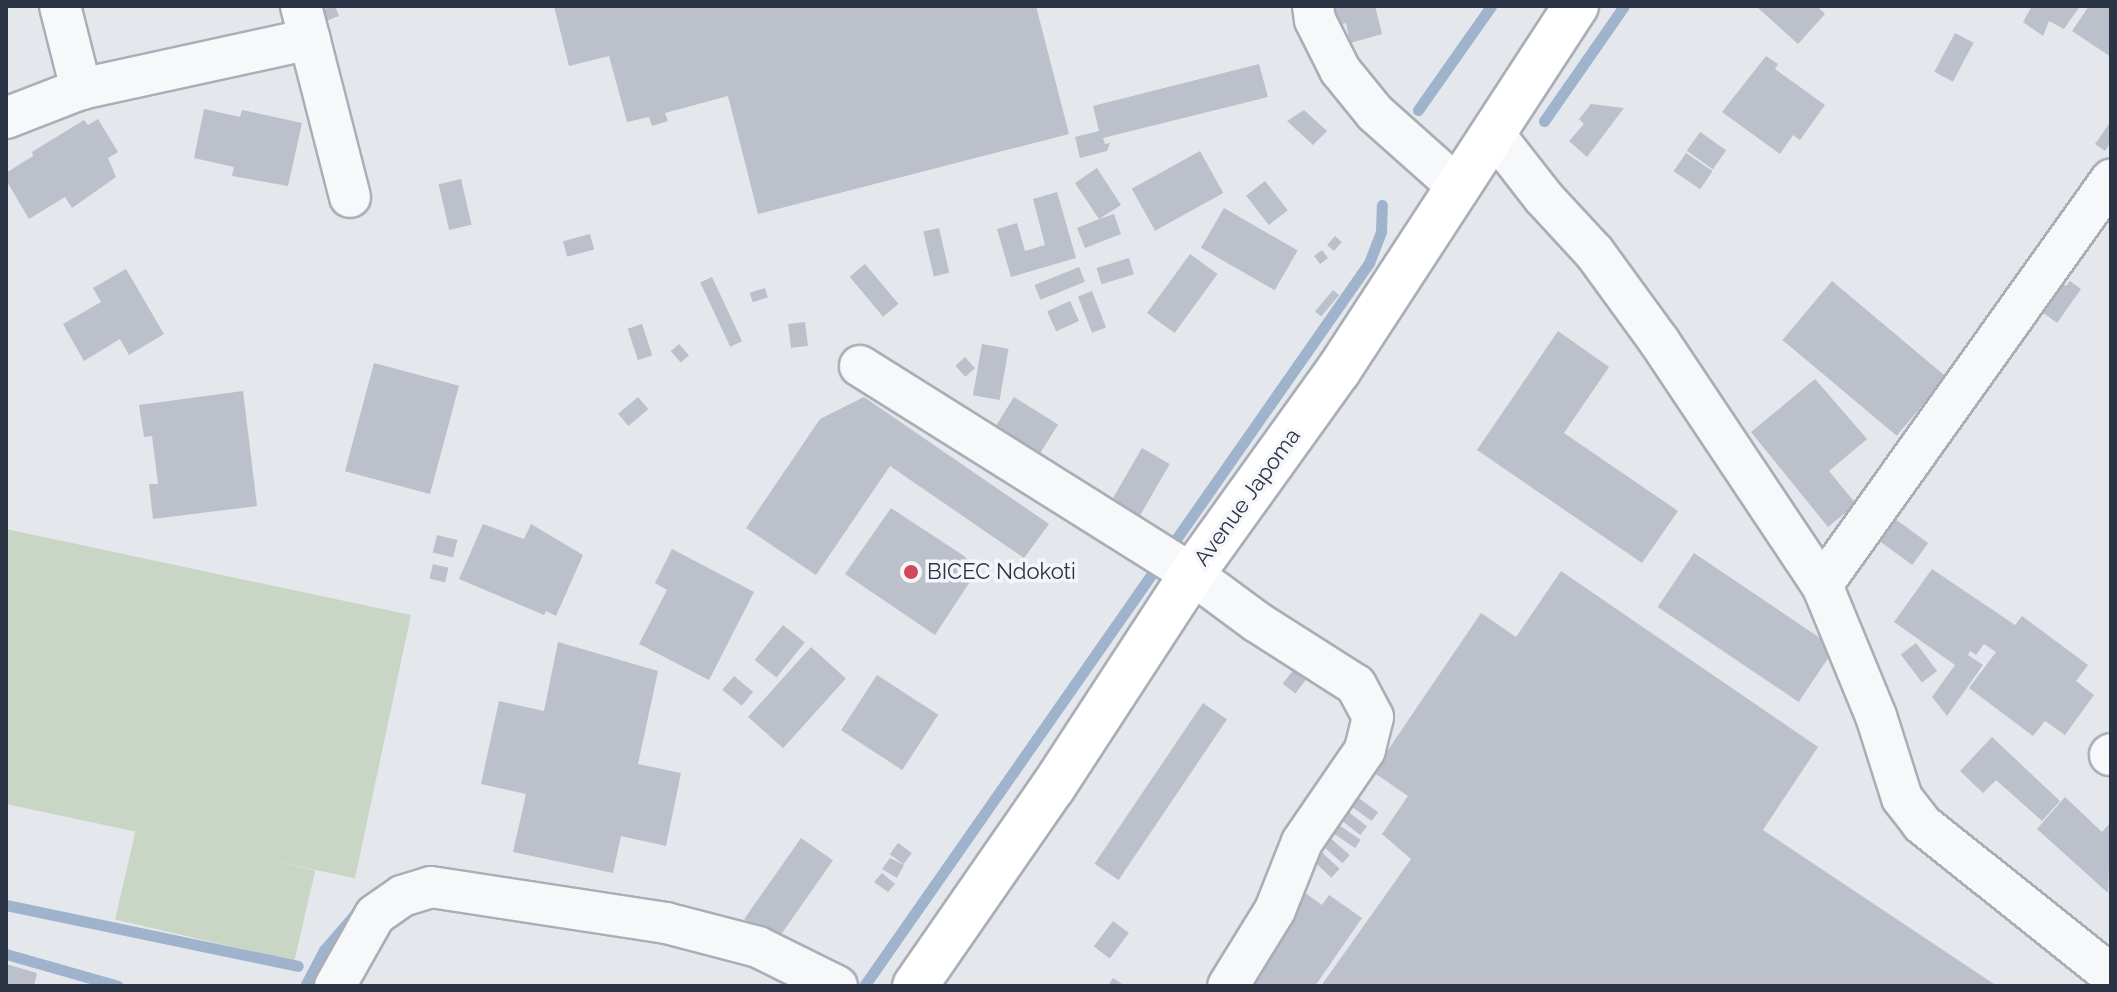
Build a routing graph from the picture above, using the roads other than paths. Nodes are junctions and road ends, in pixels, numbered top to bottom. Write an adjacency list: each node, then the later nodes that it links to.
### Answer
1 (60, 6): 5 (street)
2 (1313, 6): 9 (street)
3 (1576, 6): 7 (main road, Avenue Japoma)
4 (306, 22): 5 (street); 10 (street)
5 (81, 89): 6 (street)
6 (6, 118)
7 (1494, 134): 9 (main road, Avenue Japoma); 13 (street)
8 (2111, 180): 13 (street)
9 (1458, 187): 12 (main road, Avenue Japoma)
10 (350, 197)
11 (860, 366): 12 (street)
12 (1192, 574): 17 (main road, Avenue Japoma); 18 (street)
13 (1822, 585): 14 (street)
14 (2111, 975)
15 (335, 986): 16 (street)
16 (837, 986)
17 (915, 986)
18 (1228, 986)

